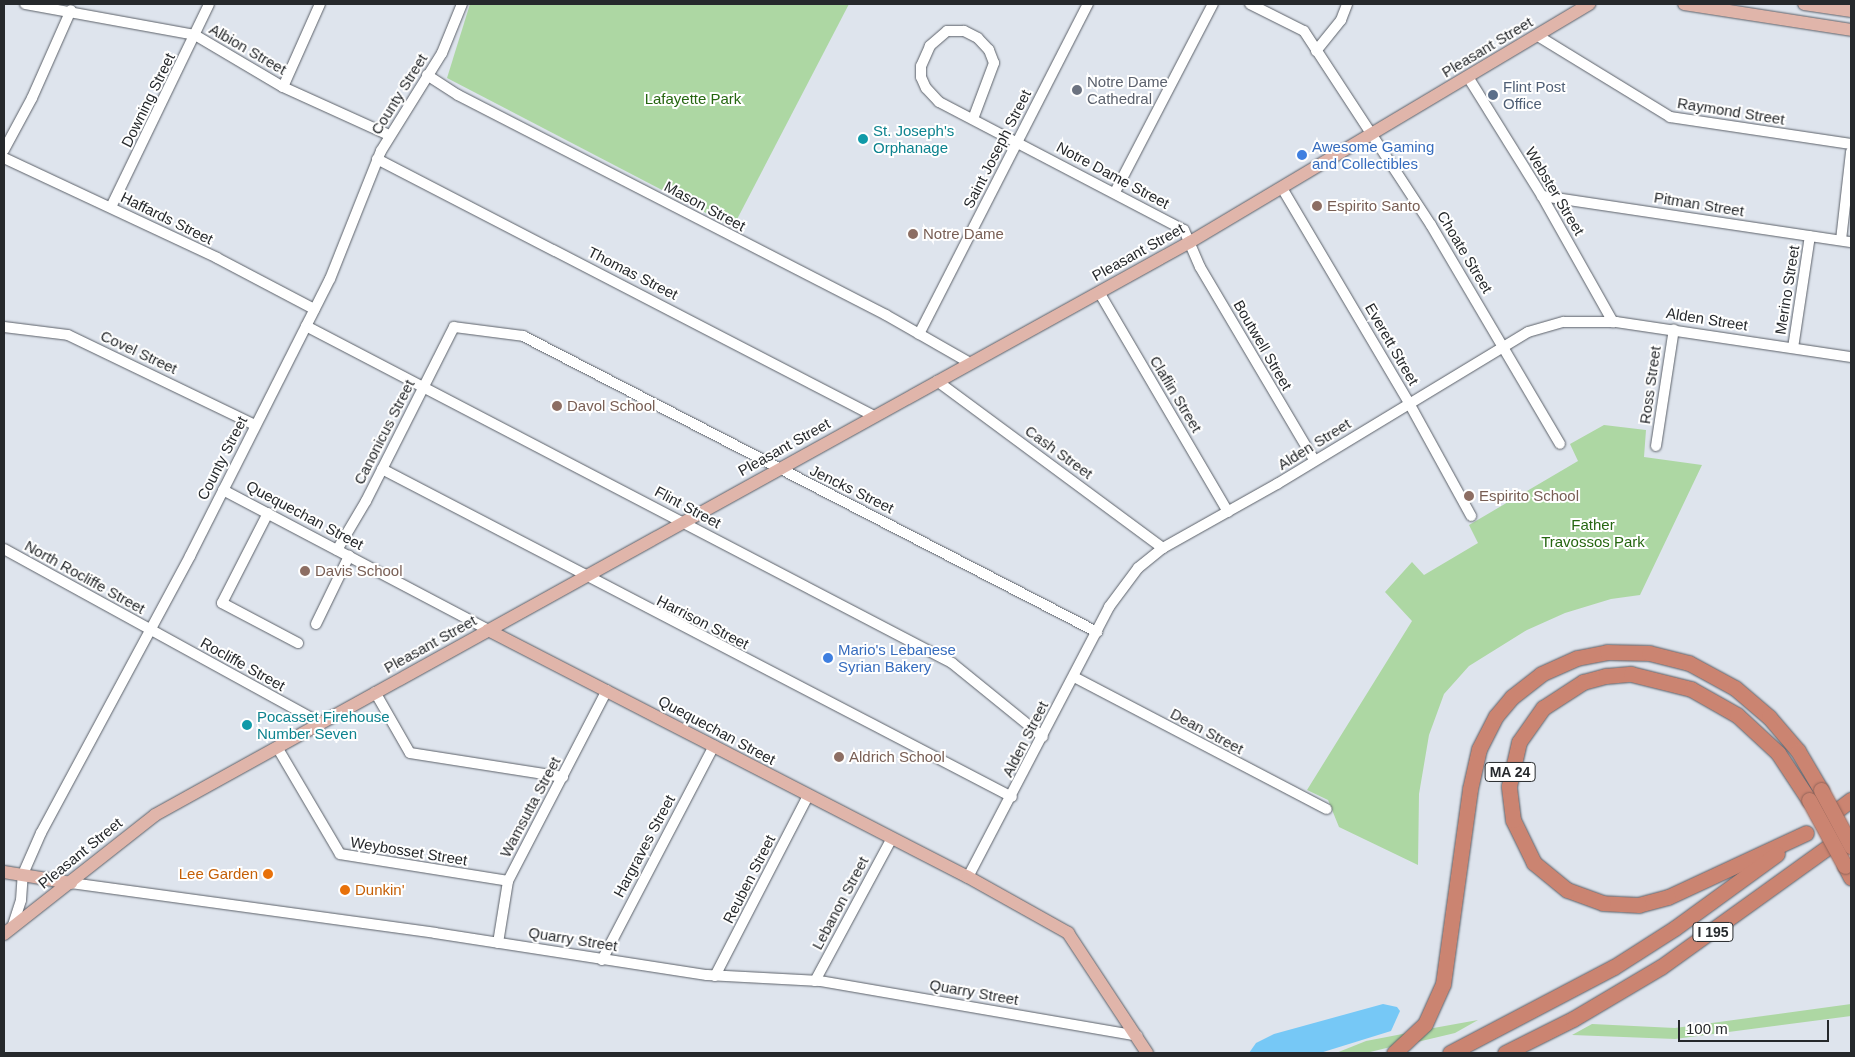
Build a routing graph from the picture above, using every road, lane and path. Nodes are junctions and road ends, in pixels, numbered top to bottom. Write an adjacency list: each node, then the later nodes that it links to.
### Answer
1 (25, 4): 12 (street, Albion Street)
2 (210, 4): 15 (street, Downing Street)
3 (320, 4): 20 (street)
4 (462, 4): 18 (street, County Street)
5 (1088, 4): 24 (street, Saint Joseph Street)
6 (1213, 4): 31 (street)
7 (1250, 4): 17 (street, Choate Street)
8 (1347, 4): 17 (street)
9 (1590, 4): 16 (main road, Pleasant Street)
10 (1684, 4): 14 (main road)
11 (1804, 4): 13 (main road)
12 (71, 10): 15 (street, Albion Street); 26 (street)
13 (1851, 11)
14 (1851, 30)
15 (195, 35): 20 (street, Albion Street); 33 (street, Downing Street)
16 (1538, 36): 19 (main road, Pleasant Street); 25 (street, Raymond Street)
17 (1316, 51): 23 (street, Choate Street)
18 (427, 75): 22 (street, County Street); 45 (street, Mason Street)
19 (1468, 77): 23 (main road, Pleasant Street); 32 (street, Webster Street)
20 (283, 87): 22 (street, Albion Street)
21 (972, 119): 21 (street); 24 (street, Notre Dame Street)
22 (389, 135): 29 (street, County Street)
23 (1371, 136): 30 (main road, Pleasant Street); 46 (street, Choate Street)
24 (1017, 141): 31 (street, Notre Dame Street); 45 (street, Saint Joseph Street)
25 (1851, 144)
26 (4, 150)
27 (1851, 152): 35 (street)
28 (4, 158): 33 (street, Haffards Street)
29 (377, 159): 39 (street, County Street); 53 (street, Thomas Street)
30 (1282, 188): 36 (main road, Pleasant Street); 52 (street, Everett Street)
31 (1115, 192): 36 (street, Notre Dame Street)
32 (1542, 196): 34 (street, Pitman Street); 40 (street, Webster Street)
33 (111, 208): 39 (street, Haffards Street)
34 (1810, 236): 35 (street, Pitman Street); 47 (street, Merino Street)
35 (1840, 240): 37 (street, Pitman Street)
36 (1190, 242): 38 (main road, Pleasant Street); 57 (street, Boutwell Street)
37 (1851, 242)
38 (1099, 292): 49 (main road, Pleasant Street); 61 (street, Claflin Street)
39 (314, 309): 41 (street, County Street)
40 (1612, 322): 44 (street, Alden Street); 46 (street, Alden Street)
41 (306, 326): 51 (street, Flint Street); 54 (street, County Street)
42 (454, 326): 51 (street, Canonicus Street); 59 (street, Jencks Street)
43 (4, 327): 54 (street, Covel Street)
44 (1674, 329): 47 (street, Alden Street); 56 (street, Ross Street)
45 (919, 334): 49 (street, Mason Street)
46 (1504, 348): 52 (street, Alden Street); 55 (street, Choate Street)
47 (1793, 348): 48 (street, Alden Street)
48 (1851, 357)
49 (970, 363): 50 (main road, Pleasant Street)
50 (937, 381): 53 (main road, Pleasant Street); 65 (street, Cash Street)
51 (424, 388): 58 (street, Canonicus Street); 64 (street, Flint Street)
52 (1409, 403): 57 (street, Alden Street); 63 (street, Everett Street)
53 (874, 416): 59 (main road, Pleasant Street)
54 (255, 425): 60 (street, County Street)
55 (1560, 444)
56 (1656, 446)
57 (1314, 460): 61 (street, Alden Street)
58 (382, 469): 67 (street, Canonicus Street); 69 (street, Harrison Street)
59 (777, 470): 64 (main road, Pleasant Street); 73 (street, Jencks Street)
60 (223, 490): 62 (street, Quequechan Street); 72 (street, County Street)
61 (1228, 512): 65 (street, Alden Street)
62 (268, 513): 67 (street, Quequechan Street); 74 (street)
63 (1471, 516)
64 (684, 521): 69 (main road, Pleasant Street); 79 (street, Flint Street)
65 (1163, 548): 73 (street, Alden Street)
66 (4, 549): 72 (street, North Rocliffe Street)
67 (337, 550): 68 (street, Quequechan Street)
68 (349, 556): 70 (street); 71 (street, Quequechan Street)
69 (583, 576): 71 (main road, Pleasant Street); 84 (street, Harrison Street)
70 (316, 624)
71 (488, 630): 76 (main road, Quequechan Street); 77 (main road, Pleasant Street)
72 (151, 631): 78 (street, Rocliffe Street); 93 (street, County Street)
73 (1097, 632): 75 (street, Alden Street)
74 (298, 643)
75 (1074, 677): 79 (street, Alden Street); 86 (street, Dean Street)
76 (607, 690): 80 (main road, Quequechan Street); 82 (street, Wamsutta Street)
77 (375, 692): 78 (main road, Pleasant Street); 82 (street)
78 (320, 723): 81 (main road, Pleasant Street)
79 (1042, 737): 84 (street, Alden Street)
80 (714, 746): 83 (main road, Quequechan Street); 99 (street, Hargraves Street)
81 (276, 747): 95 (street, Weybosset Street); 96 (main road, Pleasant Street)
82 (563, 776): 95 (street, Wamsutta Street)
83 (808, 796): 89 (main road, Quequechan Street); 100 (street, Reuben Street)
84 (1012, 797): 94 (street, Alden Street)
85 (1851, 800): 88 (highway, I 195)
86 (1327, 809)
87 (1851, 831): 106 (highway, I 195)
88 (1806, 833): 92 (highway, MA 24, bridge); 105 (highway, I 195)
89 (892, 838): 94 (main road, Quequechan Street); 101 (street, Lebanon Street)
90 (1851, 846): 103 (highway, bridge)
91 (4, 872): 93 (main road, Quarry Street)
92 (1848, 872)
93 (23, 874): 96 (main road, Quarry Street); 97 (street, County Street)
94 (968, 877): 102 (main road, Quequechan Street)
95 (508, 881): 98 (street, Wamsutta Street)
96 (71, 883): 97 (main road, Pleasant Street); 98 (street, Quarry Street)
97 (8, 931)
98 (498, 943): 99 (street, Quarry Street)
99 (602, 960): 100 (street, Quarry Street)
100 (716, 976): 101 (street, Quarry Street)
101 (815, 981): 102 (street, Quarry Street)
102 (1136, 1036): 104 (main road, Quequechan Street)
103 (1400, 1049)
104 (1147, 1053)
105 (1450, 1053)
106 (1505, 1053)

